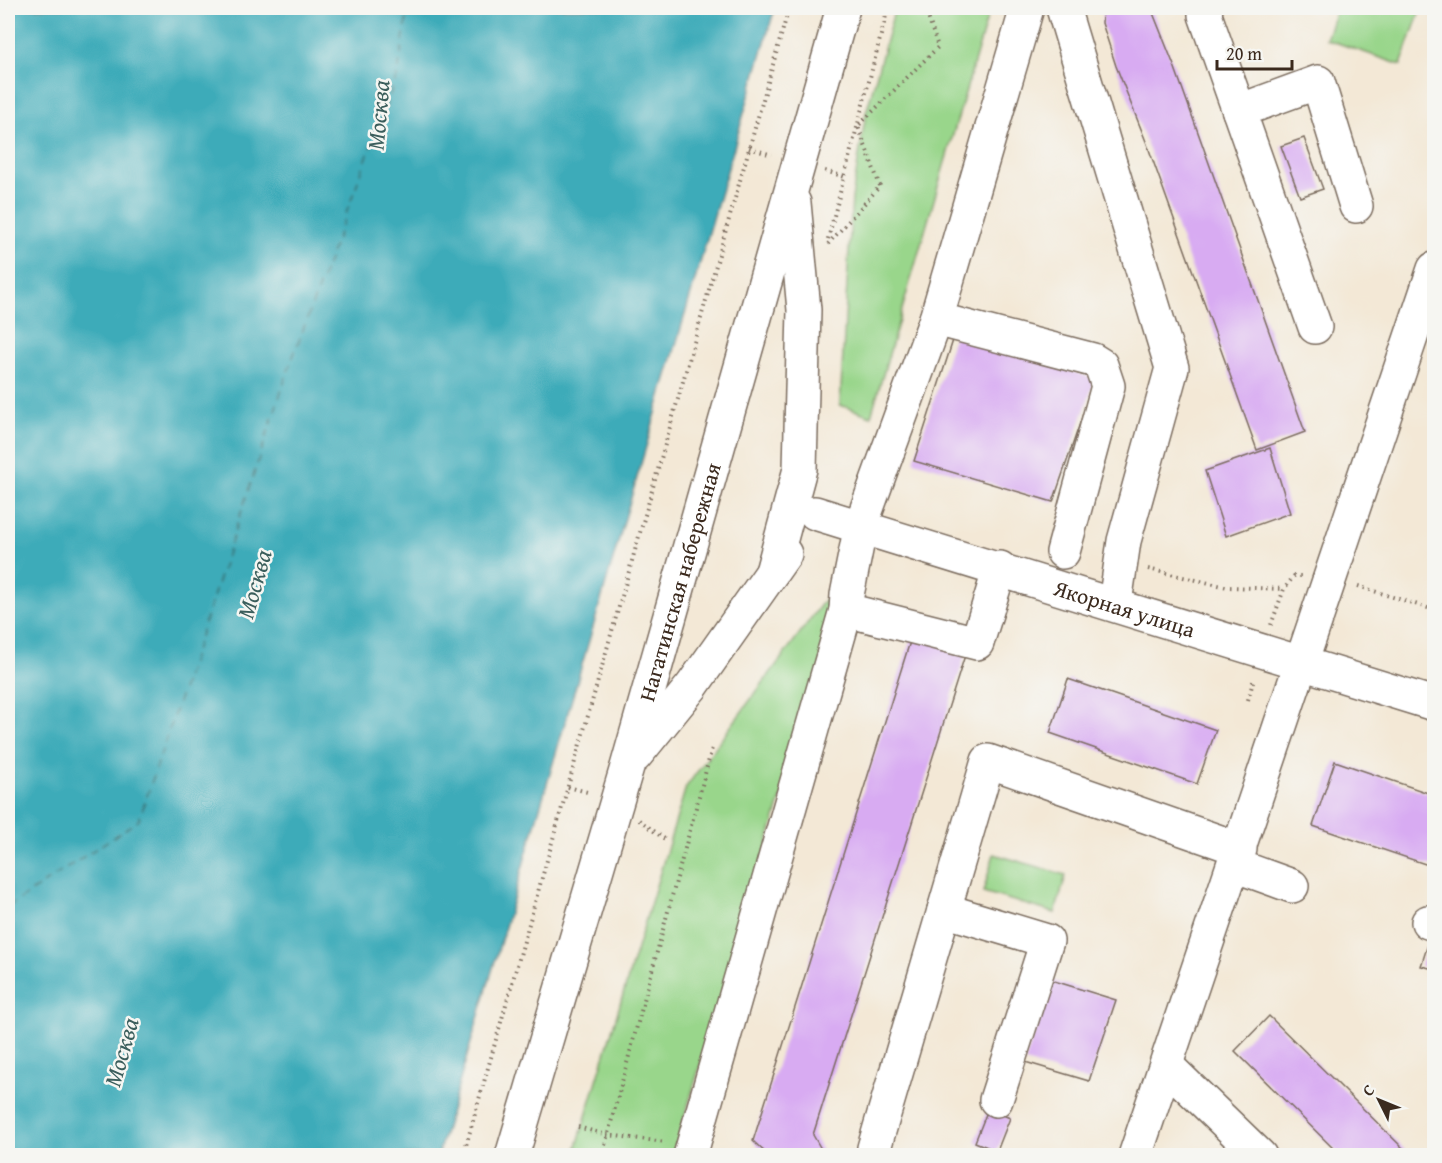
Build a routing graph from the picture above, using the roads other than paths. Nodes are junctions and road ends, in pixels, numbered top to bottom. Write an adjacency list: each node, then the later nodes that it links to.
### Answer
1 (843, 8): 6 (street, Нагатинская набережная)
2 (1027, 8): 11 (street)
3 (1063, 8): 19 (street)
4 (1206, 8): 5 (street)
5 (1239, 111): 7 (street); 12 (street)
6 (792, 183): 9 (street); 10 (street, Нагатинская набережная)
7 (1356, 206)
8 (1433, 281): 22 (street)
9 (804, 310): 10 (street); 13 (street)
10 (755, 312): 21 (street, Нагатинская набережная)
11 (936, 319): 15 (street); 16 (street)
12 (1315, 327)
13 (800, 469): 14 (street); 18 (street)
14 (815, 513): 15 (street, Якорная улица); 18 (street)
15 (861, 525): 17 (street, Якорная улица); 20 (street)
16 (1063, 552)
17 (1000, 568): 19 (street, Якорная улица); 20 (street)
18 (772, 572): 23 (street)
19 (1114, 603): 22 (street, Якорная улица)
20 (846, 610): 31 (street)
21 (656, 662): 23 (street); 25 (street, Нагатинская набережная)
22 (1302, 662): 24 (street, Якорная улица); 26 (street)
23 (692, 686): 25 (street)
24 (1434, 704)
25 (627, 767): 32 (street, Нагатинская набережная)
26 (1237, 857): 27 (street); 28 (street); 29 (street)
27 (1292, 886)
28 (944, 910): 30 (street); 33 (street)
29 (1167, 1066): 34 (street); 35 (street)
30 (996, 1100)
31 (698, 1151)
32 (512, 1155)
33 (878, 1155)
34 (1135, 1155)
35 (1260, 1155)

